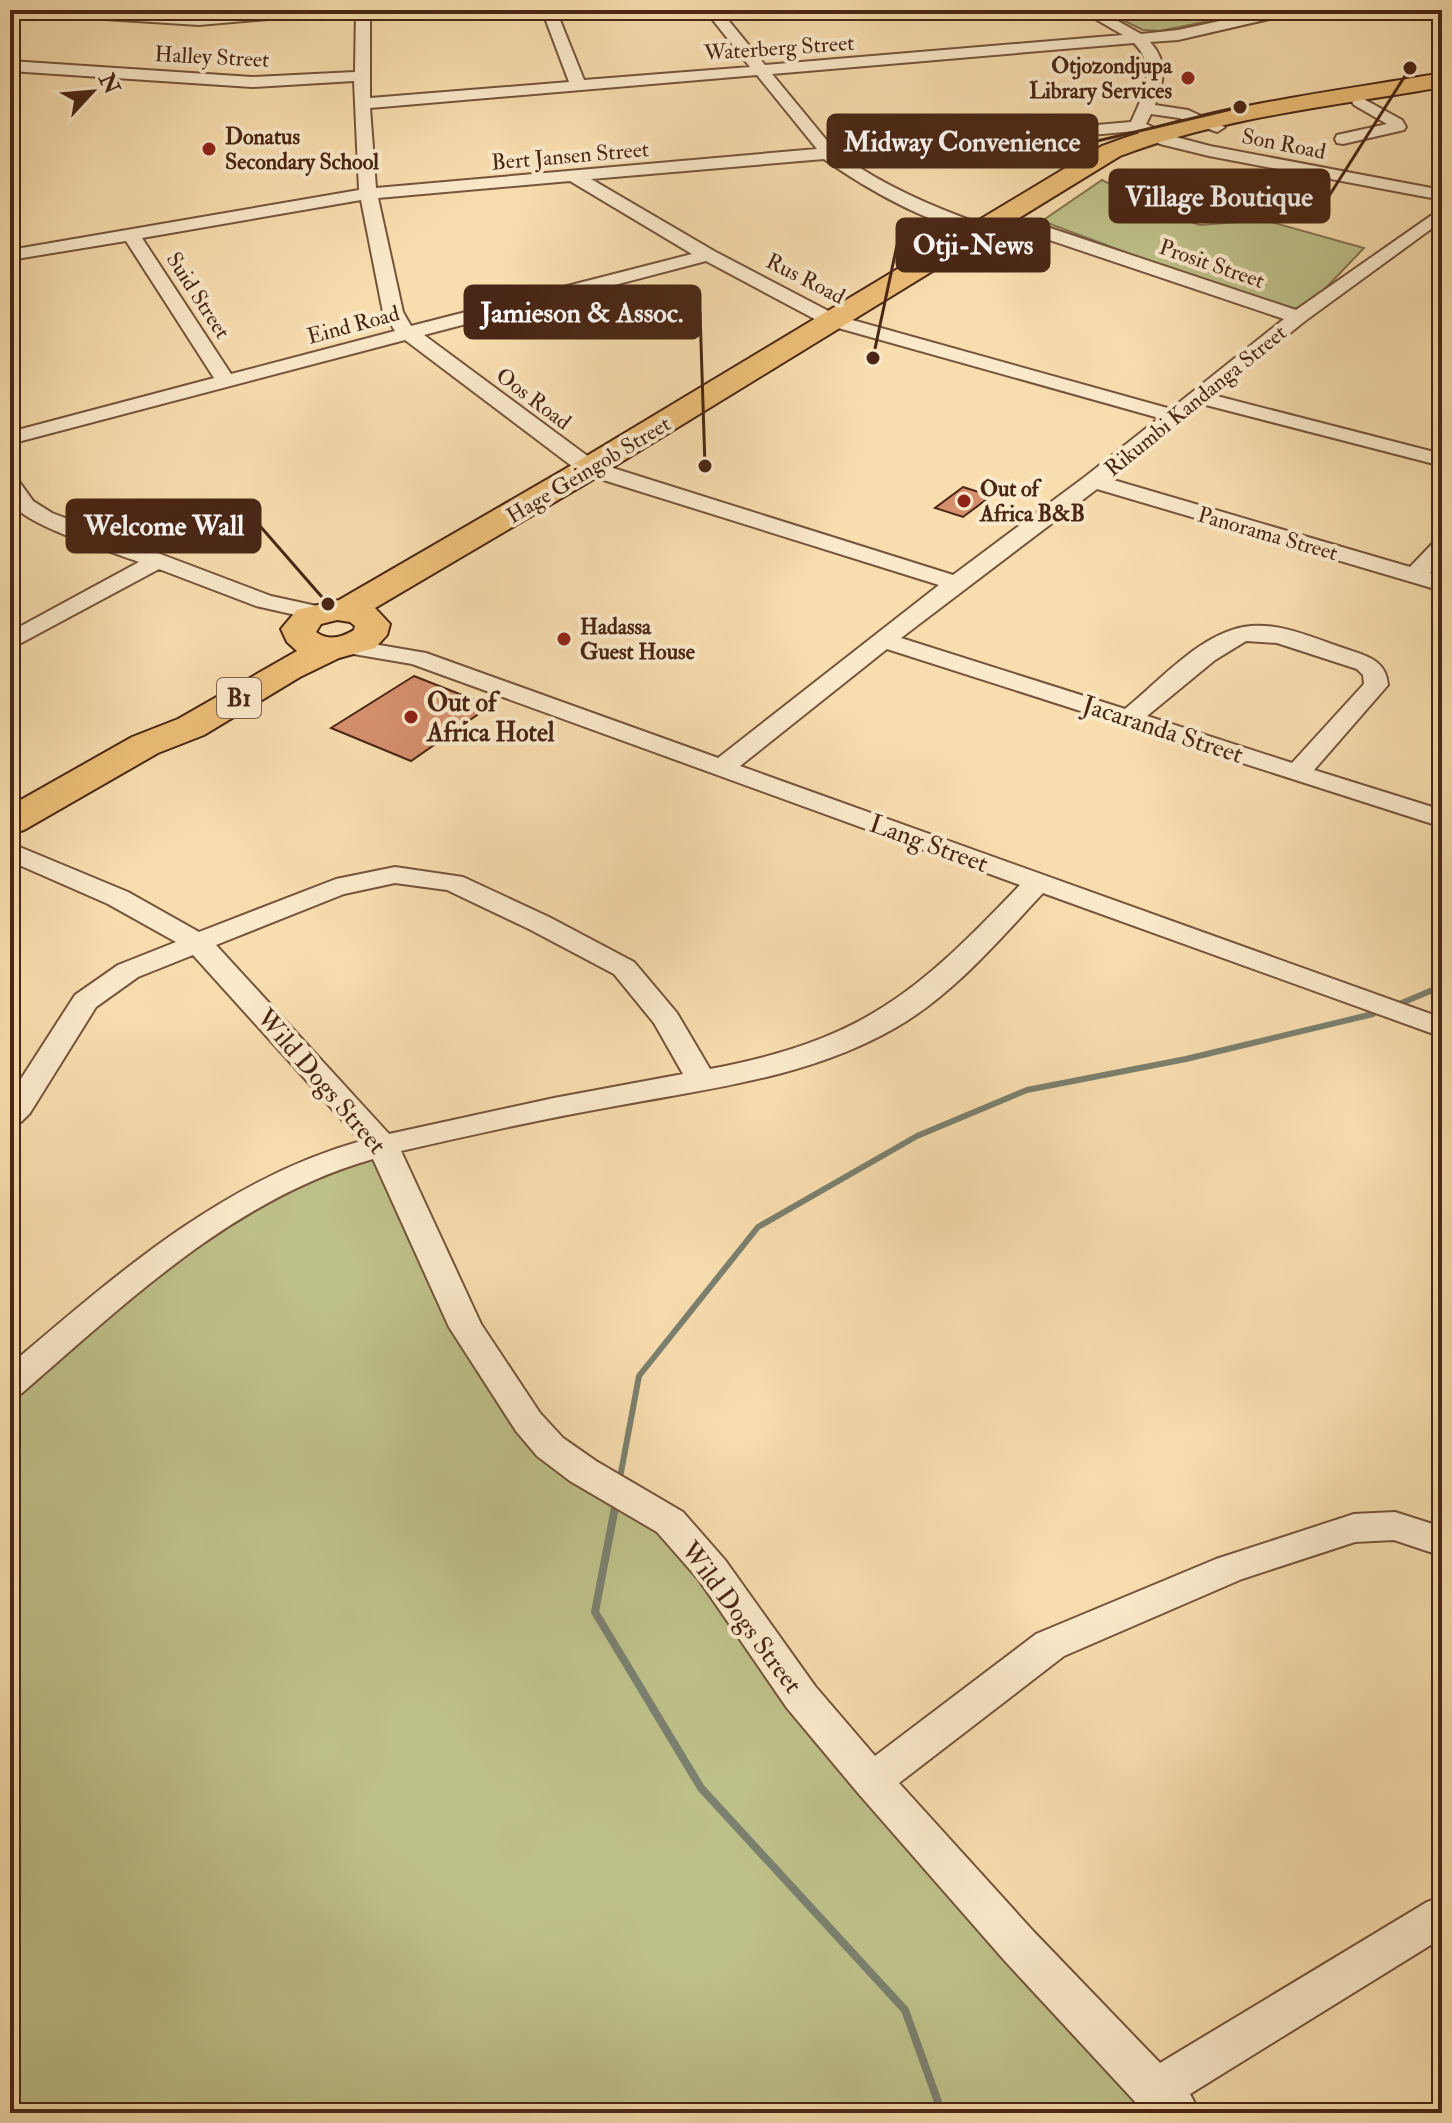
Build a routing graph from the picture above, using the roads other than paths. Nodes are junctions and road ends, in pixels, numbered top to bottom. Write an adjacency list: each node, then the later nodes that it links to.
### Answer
1 (26, 10): 8 (street)
2 (326, 10): 8 (street)
3 (363, 10): 12 (street, Oos Road)
4 (549, 10): 14 (street)
5 (712, 10): 11 (street)
6 (1087, 10): 9 (street)
7 (1291, 10): 9 (street, Waterberg Street)
8 (204, 16)
9 (1141, 38): 11 (street, Waterberg Street); 19 (street)
10 (10, 66): 12 (street, Halley Street)
11 (762, 71): 14 (street, Waterberg Street); 21 (street)
12 (363, 76): 17 (street, Oos Road)
13 (1442, 80): 18 (highway, Hage Geingob Street / B1)
14 (578, 84): 17 (street, Waterberg Street)
15 (1442, 88): 16 (highway, Hage Geingob Street / B1)
16 (1360, 102): 18 (highway, Hage Geingob Street / B1); 20 (street)
17 (362, 104): 23 (street, Oos Road)
18 (1258, 116): 19 (highway, Hage Geingob Street / B1)
19 (1150, 127): 21 (street, Bert Jansen Street); 24 (street, Son Road); 26 (highway, Hage Geingob Street / B1); 27 (highway, Hage Geingob Street / B1)
20 (1343, 139)
21 (830, 155): 22 (street, Bert Jansen Street); 27 (street)
22 (573, 176): 23 (street, Bert Jansen Street); 30 (street, Rus Road)
23 (368, 194): 28 (street, Bert Jansen Street); 33 (street, Oos Road)
24 (1442, 195)
25 (1442, 213): 31 (street, Rikumbi Kandanga Street)
26 (1020, 224): 31 (street, Prosit Street); 32 (highway, Hage Geingob Street / B1)
27 (984, 231): 32 (highway, Hage Geingob Street / B1)
28 (131, 234): 29 (street, Bert Jansen Street); 34 (street, Suid Street)
29 (10, 255)
30 (708, 255): 32 (street, Rus Road); 33 (street, Eind Road)
31 (1298, 317): 35 (street, Rikumbi Kandanga Street)
32 (840, 323): 36 (street, Rus Road); 39 (highway, Hage Geingob Street / B1)
33 (408, 334): 34 (street, Eind Road); 39 (street, Oos Road)
34 (227, 383): 37 (street, Eind Road)
35 (1197, 397): 36 (street, Rikumbi Kandanga Street); 38 (street)
36 (1175, 416): 40 (street, Rikumbi Kandanga Street)
37 (10, 438)
38 (1439, 456)
39 (596, 470): 45 (street, Oos Road); 47 (highway, Hage Geingob Street / B1)
40 (1094, 481): 44 (street, Panorama Street); 45 (street, Rikumbi Kandanga Street)
41 (10, 485): 43 (street, Lang Street)
42 (1442, 547): 44 (street)
43 (157, 561): 47 (street, Lang Street); 49 (street)
44 (1414, 576): 46 (street, Panorama Street)
45 (956, 583): 48 (street, Rikumbi Kandanga Street)
46 (1442, 584)
47 (336, 629): 50 (street, Lang Street); 50 (street, Lang Street); 55 (highway, B1)
48 (884, 640): 51 (street, Jacaranda Street); 52 (street, Rikumbi Kandanga Street)
49 (10, 642)
50 (417, 658): 52 (street, Lang Street)
51 (1130, 718): 53 (street, Jacaranda Street); 53 (street)
52 (722, 767): 57 (street, Lang Street)
53 (1298, 772): 54 (street, Jacaranda Street)
54 (1442, 819)
55 (10, 822)
56 (10, 851): 58 (street, Wild Dogs Street)
57 (1037, 883): 59 (street, Lang Street); 60 (street)
58 (199, 942): 60 (street); 61 (street); 62 (street, Wild Dogs Street)
59 (1442, 1028)
60 (702, 1081): 62 (street)
61 (13, 1109)
62 (382, 1145): 63 (street); 65 (street, Wild Dogs Street)
63 (10, 1384)
64 (1442, 1542): 65 (street)
65 (872, 1781): 67 (street, Wild Dogs Street)
66 (1442, 1915): 67 (street)
67 (1166, 2102)

